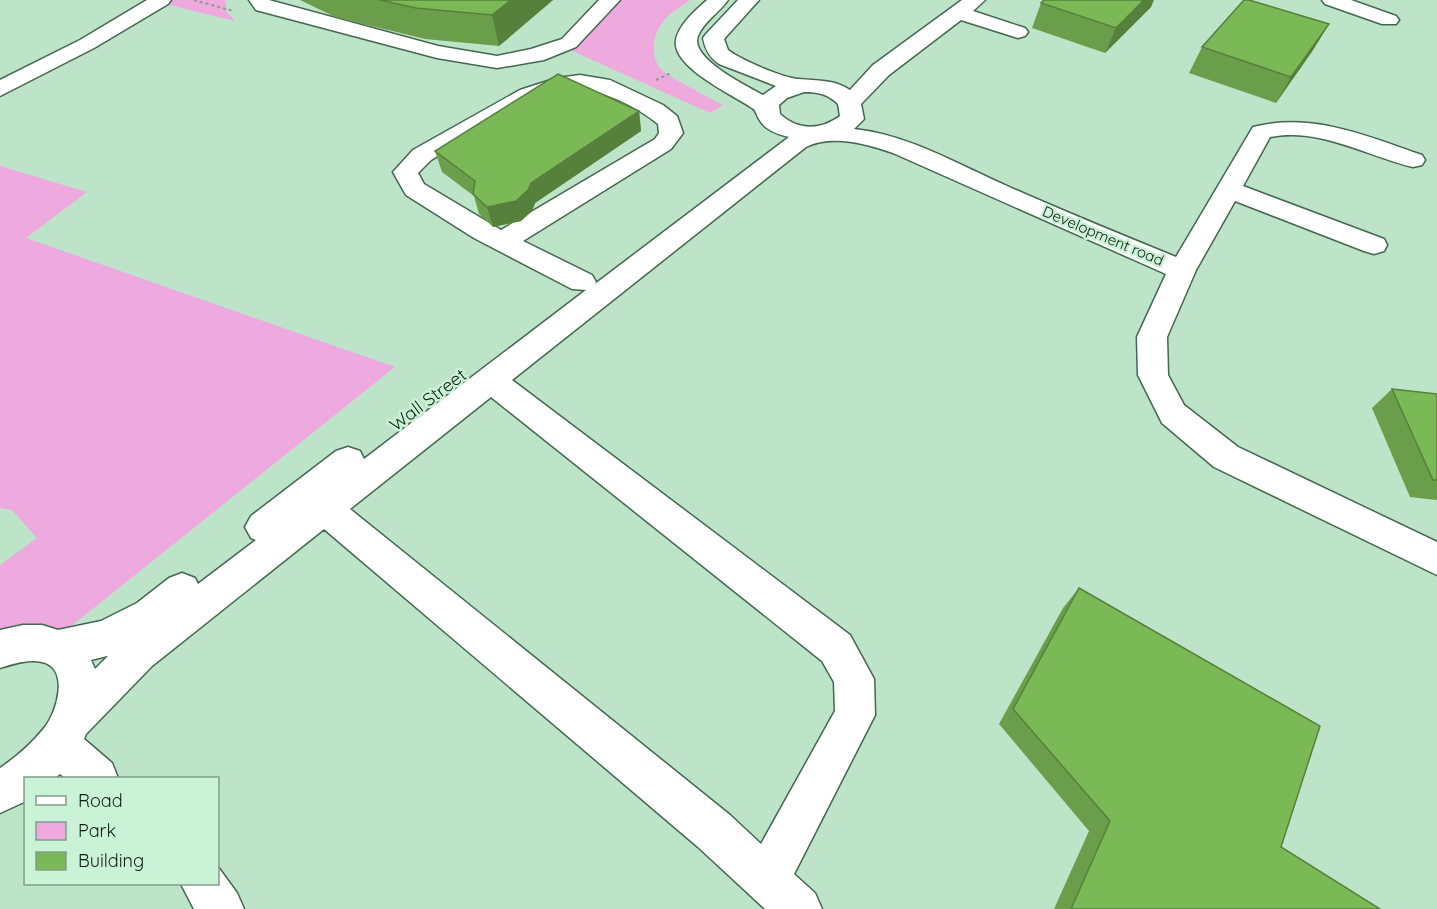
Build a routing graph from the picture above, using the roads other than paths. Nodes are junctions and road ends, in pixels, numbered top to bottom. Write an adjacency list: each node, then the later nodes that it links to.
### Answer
1 (129, 0): 13 (street)
2 (161, 0): 16 (street)
3 (260, 0): 4 (street)
4 (610, 0)
5 (717, 0): 18 (street)
6 (749, 0): 14 (street)
7 (975, 0): 9 (street)
8 (1332, 0): 10 (street)
9 (958, 13): 11 (street); 12 (street)
10 (1389, 20)
11 (1018, 32)
12 (881, 70): 15 (street); 17 (street)
13 (0, 74)
14 (797, 86): 15 (street); 18 (street)
15 (823, 87): 17 (street)
16 (0, 89)
17 (852, 106): 19 (street); 20 (street)
18 (769, 112): 19 (street); 26 (street, Wall Street)
19 (820, 134): 20 (street); 27 (street)
20 (900, 145): 25 (street, Development road)
21 (1413, 160): 22 (street, Development road)
22 (1228, 189): 24 (street); 25 (street, Development road)
23 (502, 242): 23 (street); 26 (street)
24 (1374, 245)
25 (1182, 270): 29 (street)
26 (582, 282): 28 (street, Wall Street)
27 (490, 380): 28 (street); 37 (street)
28 (316, 500): 31 (street, Wall Street); 32 (street); 37 (street)
29 (1437, 559)
30 (0, 649): 31 (street)
31 (58, 649): 32 (street)
32 (64, 732): 34 (street); 35 (street)
33 (24, 777): 36 (street)
34 (25, 777)
35 (96, 777)
36 (0, 792)
37 (767, 879): 40 (street)
38 (205, 885): 39 (street)
39 (221, 909)
40 (800, 909)

